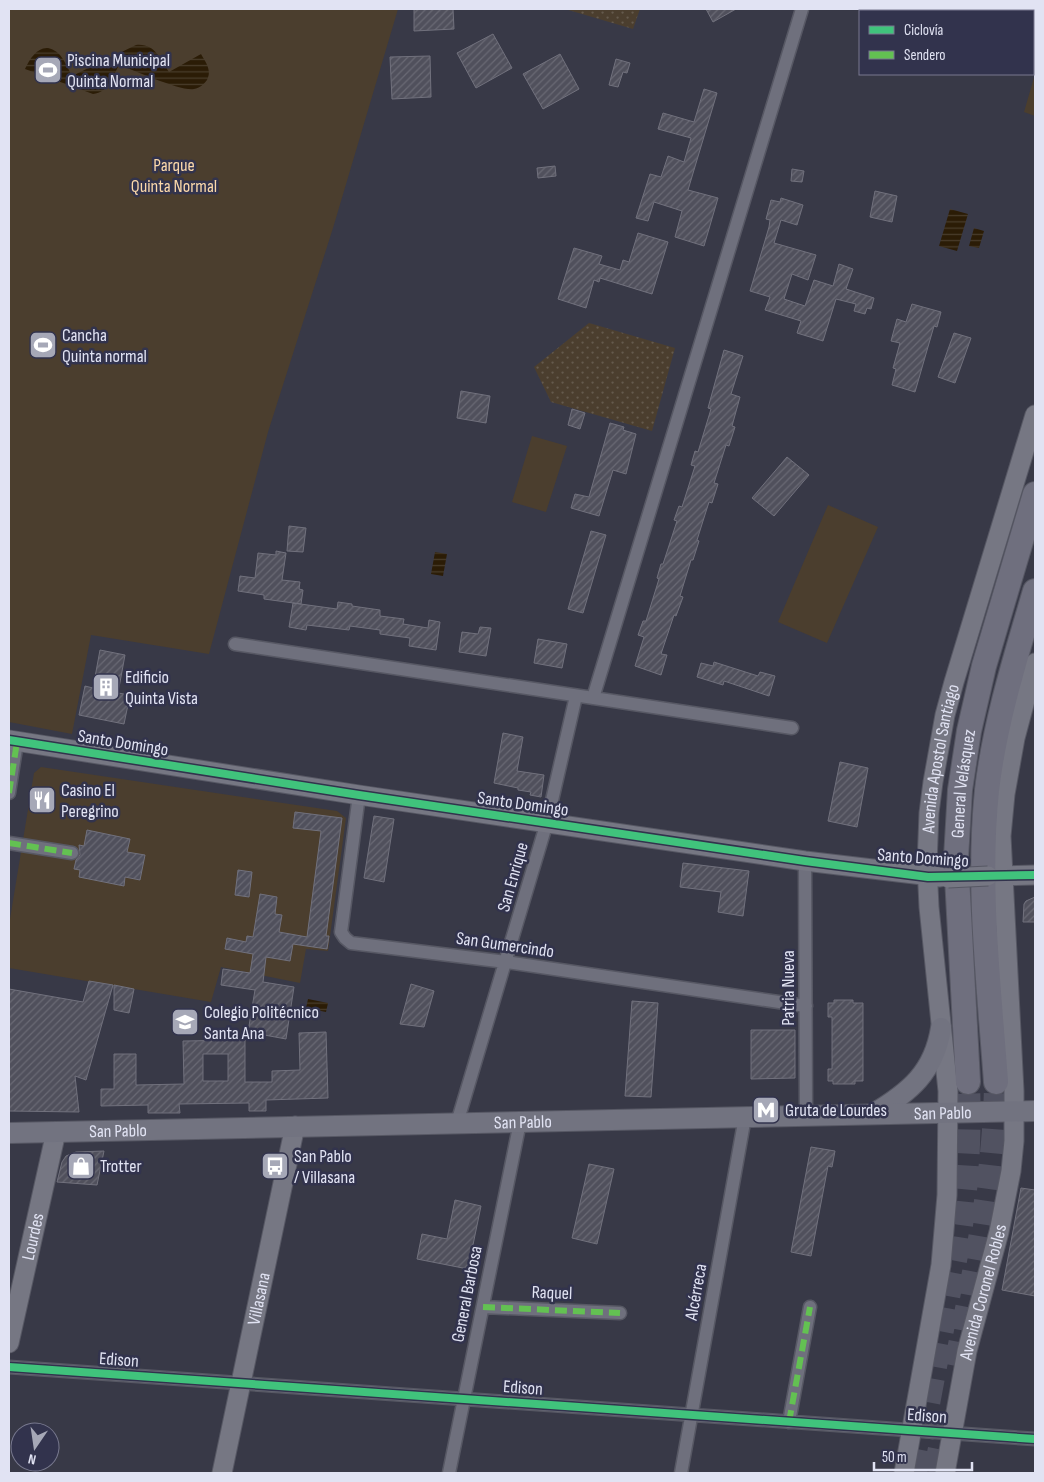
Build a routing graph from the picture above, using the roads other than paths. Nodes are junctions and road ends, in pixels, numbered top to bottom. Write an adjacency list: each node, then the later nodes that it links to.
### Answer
1 (802, 9): 8 (street)
2 (1035, 415): 19 (main road, Avenida Apostol Santiago)
3 (1035, 494): 23 (highway, General Velásquez)
4 (1035, 591): 24 (highway, General Velásquez)
5 (235, 644): 7 (street)
6 (1035, 663): 17 (main road)
7 (576, 696): 8 (street); 13 (street, San Enrique)
8 (593, 698): 9 (street)
9 (792, 728)
10 (13, 741): 11 (street); 12 (main road, Santo Domingo)
11 (9, 793)
12 (359, 796): 13 (main road, Santo Domingo); 20 (street, San Gumercindo)
13 (547, 822): 16 (main road, Santo Domingo); 20 (street, San Enrique)
14 (9, 843): 15 (street)
15 (72, 853)
16 (806, 861): 19 (main road, Santo Domingo); 21 (street, Patria Nueva)
17 (995, 876): 18 (main road, Santo Domingo); 19 (main road, Santo Domingo, bridge); 25 (main road)
18 (1035, 876)
19 (928, 877): 22 (main road, Avenida Apostol Santiago)
20 (506, 962): 21 (street, San Gumercindo); 32 (street, San Enrique)
21 (806, 1006): 29 (street, Patria Nueva)
22 (941, 1028): 27 (main road, Avenida Apostol Santiago); 28 (main road)
23 (968, 1082)
24 (996, 1082)
25 (1014, 1110): 26 (main road, San Pablo); 27 (main road, San Pablo); 46 (main road, Avenida Coronel Robles)
26 (1035, 1110)
27 (949, 1113): 28 (main road, San Pablo); 45 (main road)
28 (873, 1114): 29 (main road, San Pablo)
29 (806, 1115): 30 (main road, San Pablo)
30 (746, 1116): 31 (main road, San Pablo); 43 (street, Alcérreca)
31 (520, 1122): 32 (main road, San Pablo); 37 (street, General Barbosa)
32 (457, 1123): 33 (main road, San Pablo)
33 (294, 1126): 34 (main road, San Pablo); 41 (main road, Villasana)
34 (56, 1132): 35 (main road, San Pablo); 39 (main road, Lourdes)
35 (9, 1133)
36 (810, 1307): 44 (street)
37 (483, 1308): 38 (street, Raquel); 42 (street, General Barbosa)
38 (620, 1313)
39 (9, 1343)
40 (9, 1367): 41 (street, Edison)
41 (240, 1384): 42 (street, Edison); 48 (main road, Villasana)
42 (464, 1399): 43 (street, Edison); 49 (street, General Barbosa)
43 (692, 1415): 44 (street, Edison); 50 (street, Alcérreca)
44 (789, 1422): 45 (street, Edison)
45 (912, 1430): 46 (street, Edison); 51 (main road)
46 (952, 1433): 47 (street, Edison); 52 (main road, Avenida Coronel Robles)
47 (1035, 1439)
48 (222, 1473)
49 (449, 1473)
50 (682, 1473)
51 (904, 1473)
52 (945, 1473)

